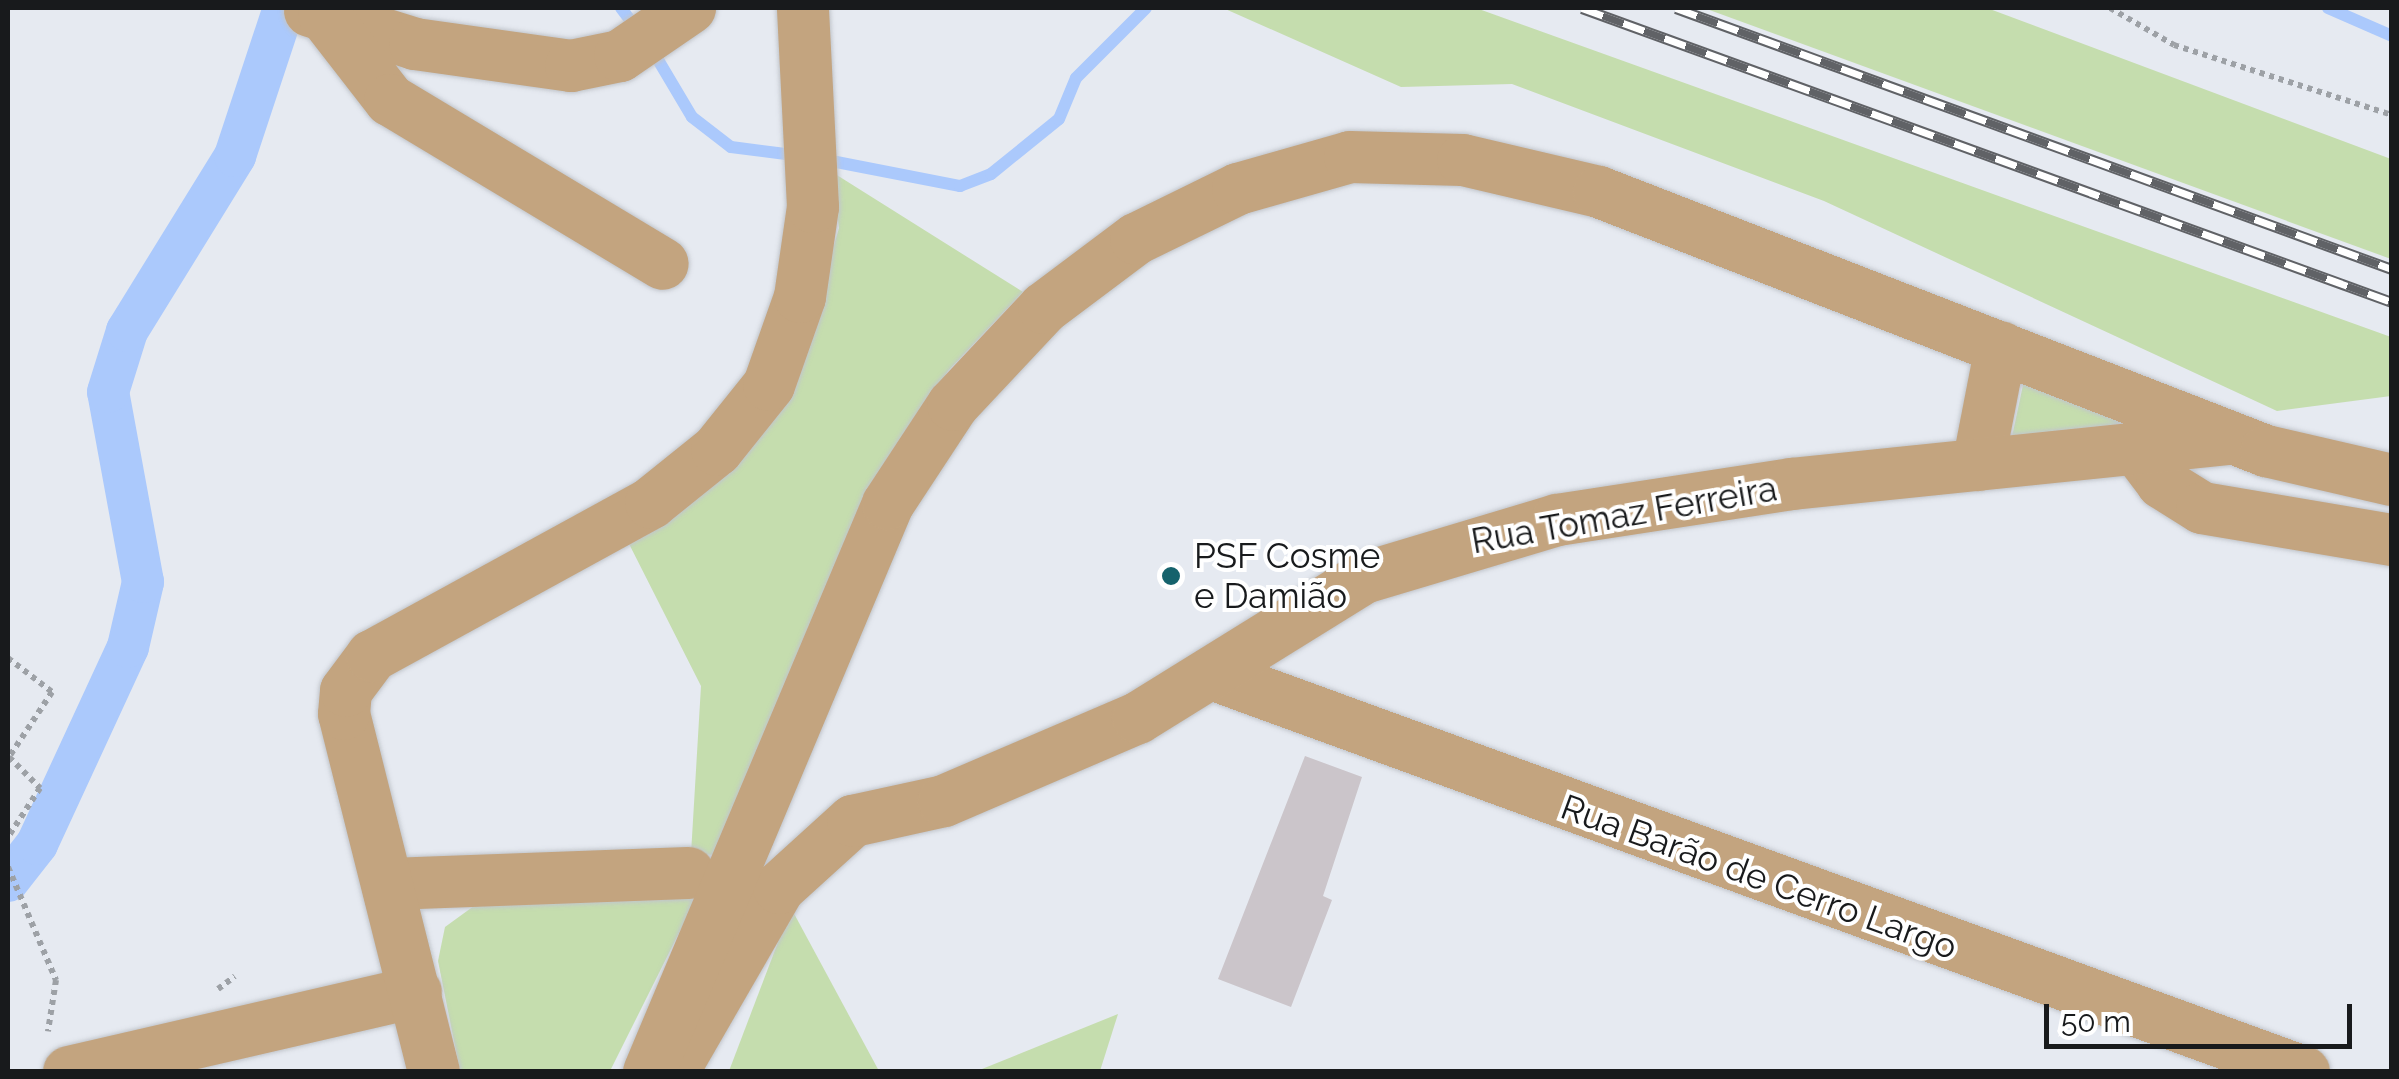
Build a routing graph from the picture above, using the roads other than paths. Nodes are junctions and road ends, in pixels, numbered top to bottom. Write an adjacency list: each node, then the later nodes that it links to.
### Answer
1 (804, 8): 15 (street)
2 (310, 12): 3 (street); 4 (street)
3 (678, 17)
4 (663, 264)
5 (2001, 347): 6 (street); 8 (street); 12 (street)
6 (2233, 438): 7 (street, Rua Tomaz Ferreira); 9 (street, Rua Tomaz Ferreira)
7 (2139, 452): 8 (street, Rua Tomaz Ferreira); 10 (street)
8 (1978, 465): 11 (street, Rua Tomaz Ferreira)
9 (2392, 480)
10 (2392, 540)
11 (1217, 676): 13 (street, Rua Tomaz Ferreira); 21 (street, Rua Barão de Cerro Largo)
12 (775, 781): 13 (street); 19 (street)
13 (853, 821): 20 (street, Rua Tomaz Ferreira)
14 (689, 873): 15 (street)
15 (389, 884): 16 (street)
16 (416, 992): 17 (street); 18 (street)
17 (57, 1062)
18 (434, 1072)
19 (648, 1072)
20 (670, 1072)
21 (2304, 1072)

